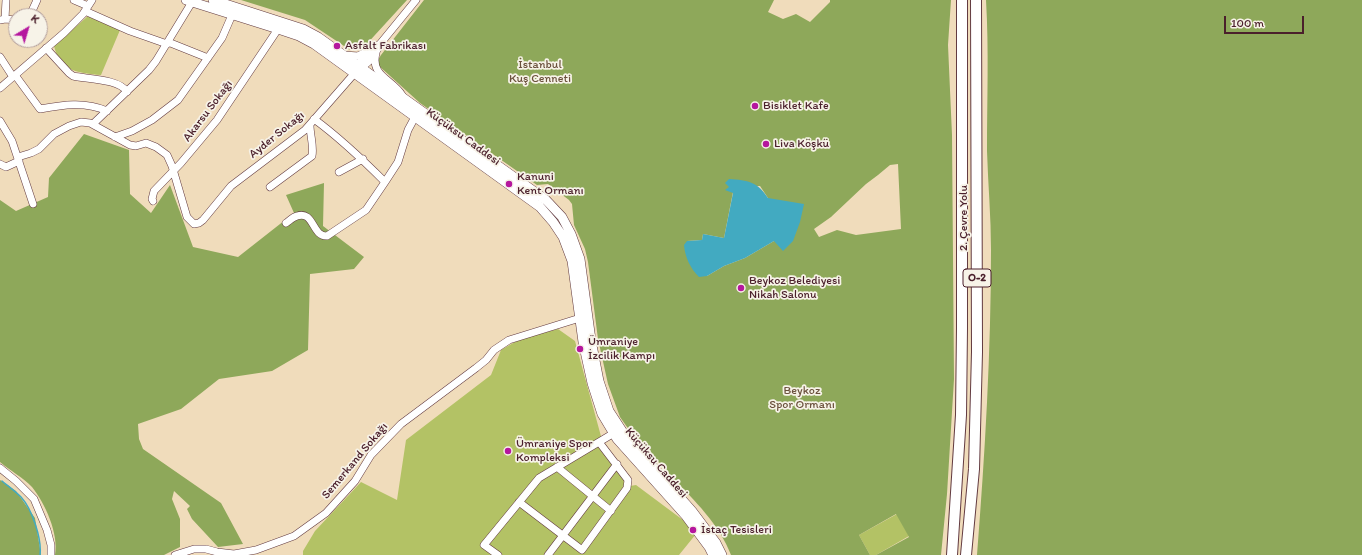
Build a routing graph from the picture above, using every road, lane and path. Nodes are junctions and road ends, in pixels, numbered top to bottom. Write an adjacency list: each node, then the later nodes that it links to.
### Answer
1 (6, 0): 11 (street)
2 (74, 0): 9 (street)
3 (213, 0): 8 (main road, Küçüksu Caddesi)
4 (416, 0): 16 (street, Ayder Sokağı)
5 (962, 0): 57 (highway, 2. Çevre Yolu / O-2)
6 (976, 0): 58 (highway, 2. Çevre Yolu / O-2)
7 (190, 1): 8 (main road, Küçüksu Caddesi); 13 (street)
8 (223, 5): 10 (main road, Küçüksu Caddesi)
9 (89, 6): 13 (street); 14 (street)
10 (233, 11): 12 (main road, Küçüksu Caddesi); 17 (main road, Küçüksu Caddesi); 19 (street)
11 (2, 20)
12 (278, 29): 20 (main road, Küçüksu Caddesi); 35 (street, Akarsu Sokağı)
13 (167, 43): 19 (street); 23 (street)
14 (48, 46)
15 (46, 48): 21 (street); 23 (street)
16 (374, 51): 17 (street); 20 (street, Ayder Sokağı); 24 (street)
17 (343, 55): 20 (main road, Küçüksu Caddesi)
18 (0, 57): 21 (street)
19 (208, 58): 31 (street)
20 (357, 70): 24 (main road, Küçüksu Caddesi); 26 (main road, Küçüksu Caddesi); 28 (street, Ayder Sokağı)
21 (14, 76): 22 (street); 25 (street)
22 (0, 88)
23 (127, 92): 25 (street)
24 (406, 100): 30 (main road, Küçüksu Caddesi)
25 (107, 111): 29 (street)
26 (415, 117): 30 (main road, Küçüksu Caddesi); 37 (street)
27 (0, 121): 32 (street)
28 (312, 122): 33 (street); 35 (street, Ayder Sokağı); 38 (street)
29 (93, 124): 31 (street); 32 (street)
30 (443, 133): 42 (main road, Küçüksu Caddesi)
31 (115, 137): 35 (street)
32 (18, 159): 34 (street); 40 (street)
33 (363, 159): 36 (street); 37 (street)
34 (2, 167)
35 (173, 171): 39 (street, Akarsu Sokağı)
36 (339, 172)
37 (385, 182): 41 (street)
38 (270, 187)
39 (153, 201)
40 (33, 204)
41 (286, 223)
42 (584, 318): 43 (main road, Küçüksu Caddesi); 54 (street, Semerkand Sokağı)
43 (617, 431): 44 (street); 52 (main road, Küçüksu Caddesi)
44 (599, 442): 45 (street); 46 (street)
45 (617, 464): 48 (street); 50 (street)
46 (557, 466): 48 (street); 49 (street)
47 (0, 468): 53 (street)
48 (592, 496): 50 (street); 51 (street)
49 (520, 502): 51 (street); 55 (street)
50 (611, 510): 51 (street)
51 (563, 536): 56 (street)
52 (716, 554)
53 (51, 555)
54 (175, 555)
55 (498, 555)
56 (548, 555)
57 (952, 555)
58 (966, 555)

